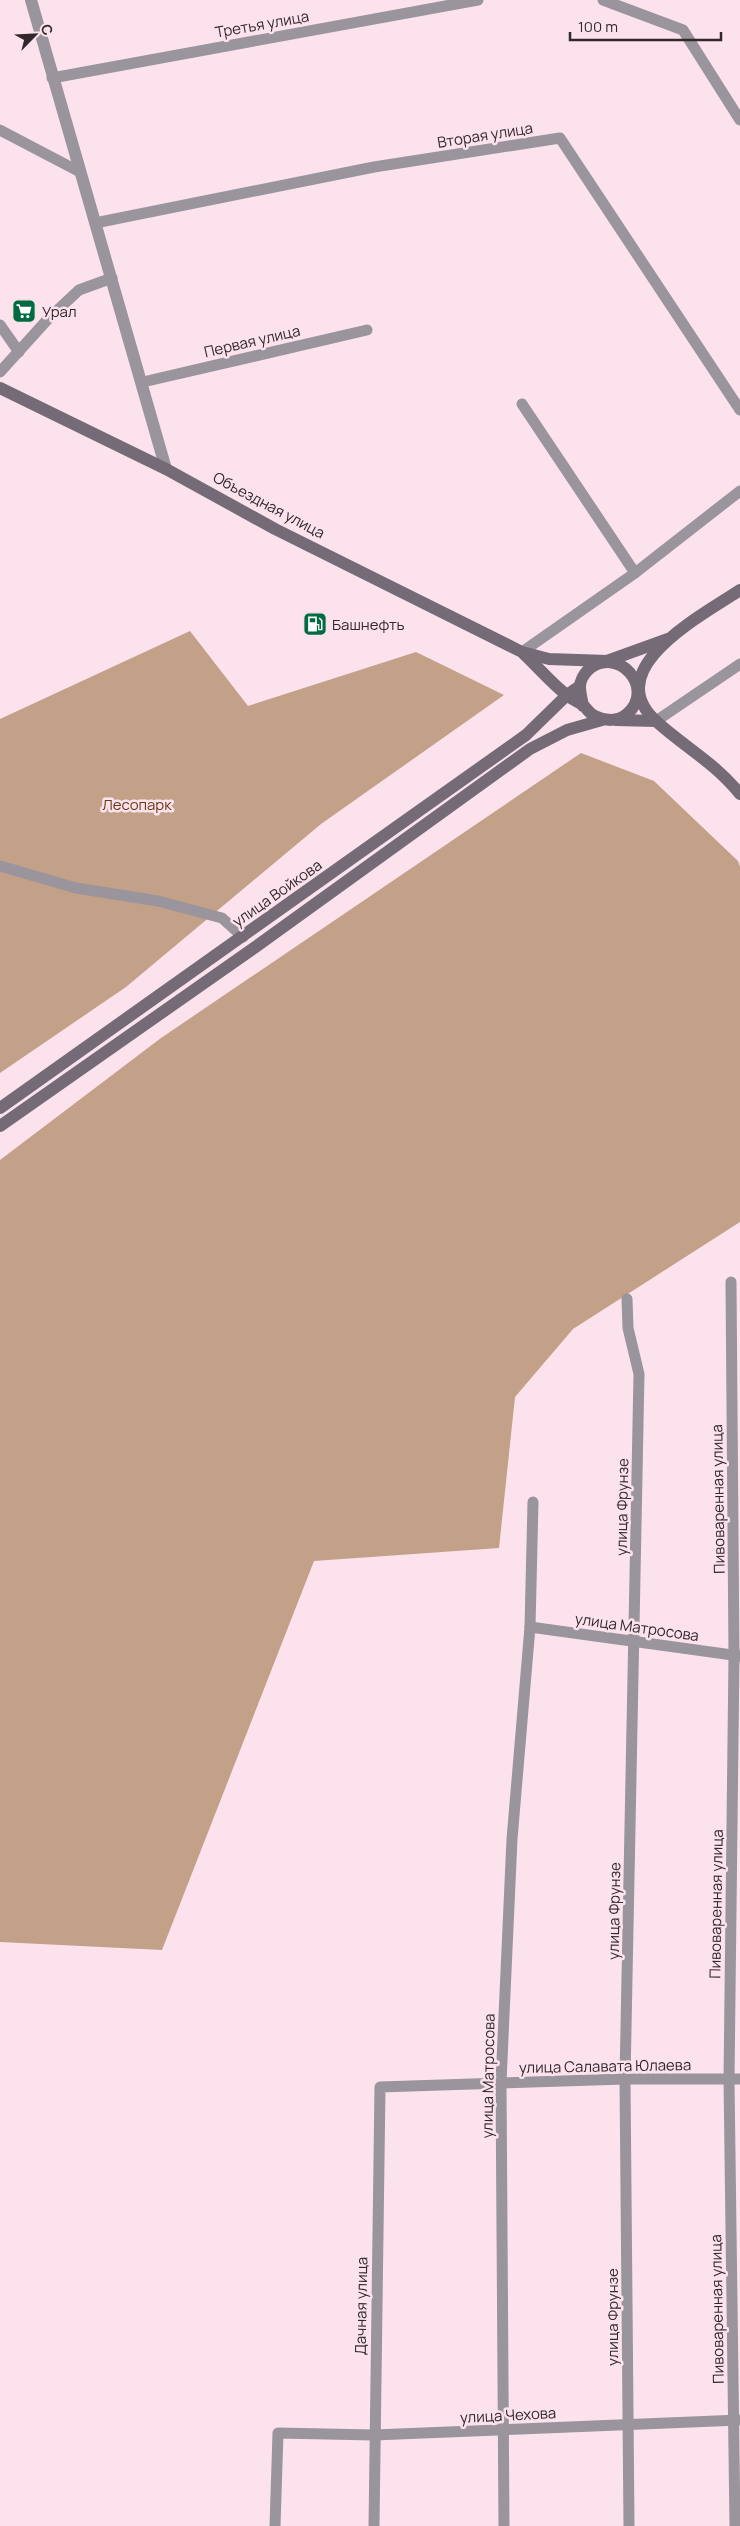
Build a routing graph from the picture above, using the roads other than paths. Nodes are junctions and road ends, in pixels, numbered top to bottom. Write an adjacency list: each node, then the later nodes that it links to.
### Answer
1 (31, 0): 4 (street)
2 (478, 0): 4 (street, Третья улица)
3 (603, 0): 5 (street)
4 (52, 78): 7 (street)
5 (740, 120)
6 (0, 130): 7 (street)
7 (80, 172): 8 (street)
8 (95, 223): 9 (street); 17 (street, Вторая улица)
9 (112, 278): 12 (street); 14 (street)
10 (0, 325): 12 (street)
11 (367, 330): 14 (street, Первая улица)
12 (19, 352): 13 (street)
13 (0, 372)
14 (143, 382): 18 (street)
15 (0, 388): 18 (main road, Объездная улица)
16 (522, 404): 20 (street)
17 (740, 410)
18 (166, 469): 23 (main road, Объездная улица)
19 (740, 491): 20 (street)
20 (635, 573): 23 (street)
21 (740, 590): 22 (main road)
22 (668, 639): 24 (main road); 27 (main road)
23 (522, 652): 24 (main road); 28 (main road)
24 (606, 661): 26 (main road); 27 (main road)
25 (740, 664): 31 (street)
26 (580, 686): 28 (main road, улица Войкова); 29 (main road)
27 (638, 689): 30 (main road); 31 (main road)
28 (567, 695): 29 (main road); 34 (main road, улица Войкова)
29 (583, 706): 30 (main road)
30 (608, 720): 31 (main road); 36 (main road, улица Войкова)
31 (656, 722): 32 (main road)
32 (740, 794)
33 (0, 866): 34 (street)
34 (243, 937): 35 (main road, улица Войкова)
35 (0, 1108)
36 (0, 1126)
37 (731, 1282): 42 (street, Пивоваренная улица)
38 (626, 1299): 41 (street, улица Фрунзе)
39 (533, 1502): 40 (street, улица Матросова)
40 (530, 1627): 41 (street, улица Матросова); 45 (street, улица Матросова)
41 (634, 1640): 42 (street, улица Матросова); 43 (street, улица Фрунзе)
42 (737, 1656): 44 (street, Пивоваренная улица)
43 (626, 2079): 44 (street, улица Салавата Юлаева); 45 (street, улица Салавата Юлаева); 48 (street, улица Фрунзе)
44 (734, 2079): 47 (street, Пивоваренная улица)
45 (501, 2082): 46 (street, улица Салавата Юлаева); 49 (street, улица Матросова)
46 (380, 2087): 50 (street, Дачная улица)
47 (736, 2420): 48 (street, улица Чехова); 55 (street, Пивоваренная улица)
48 (628, 2424): 49 (street, улица Чехова); 54 (street, улица Фрунзе)
49 (504, 2431): 50 (street, улица Чехова); 53 (street, улица Матросова)
50 (374, 2435): 51 (street, улица Чехова); 52 (street, Дачная улица)
51 (275, 2526)
52 (374, 2526)
53 (504, 2526)
54 (629, 2526)
55 (735, 2526)

